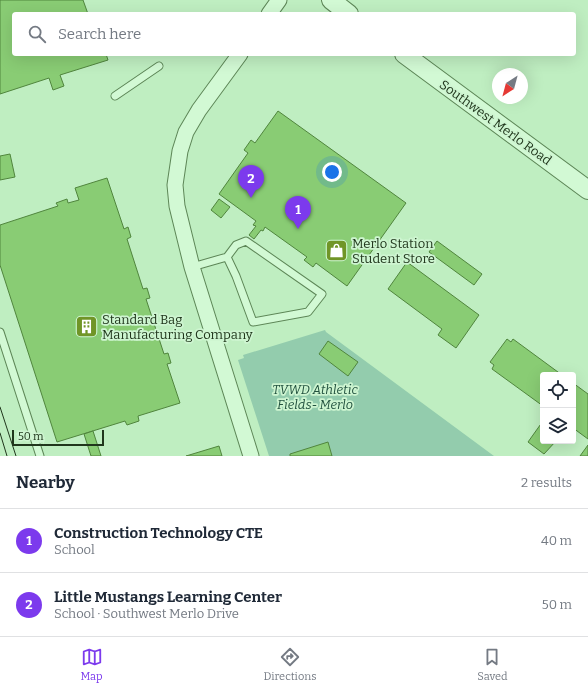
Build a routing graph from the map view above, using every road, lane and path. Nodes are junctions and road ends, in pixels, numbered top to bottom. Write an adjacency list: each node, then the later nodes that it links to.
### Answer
1 (279, 0): 3 (street)
2 (330, 0): 4 (street)
3 (270, 12)
4 (347, 12)
5 (239, 56): 11 (street)
6 (407, 56): 9 (street, Southwest Merlo Road)
7 (159, 66): 8 (lane)
8 (115, 96)
9 (588, 190)
10 (227, 257): 10 (lane); 11 (lane)
11 (192, 267): 14 (street)
12 (0, 332): 13 (lane)
13 (40, 456)
14 (252, 456)

